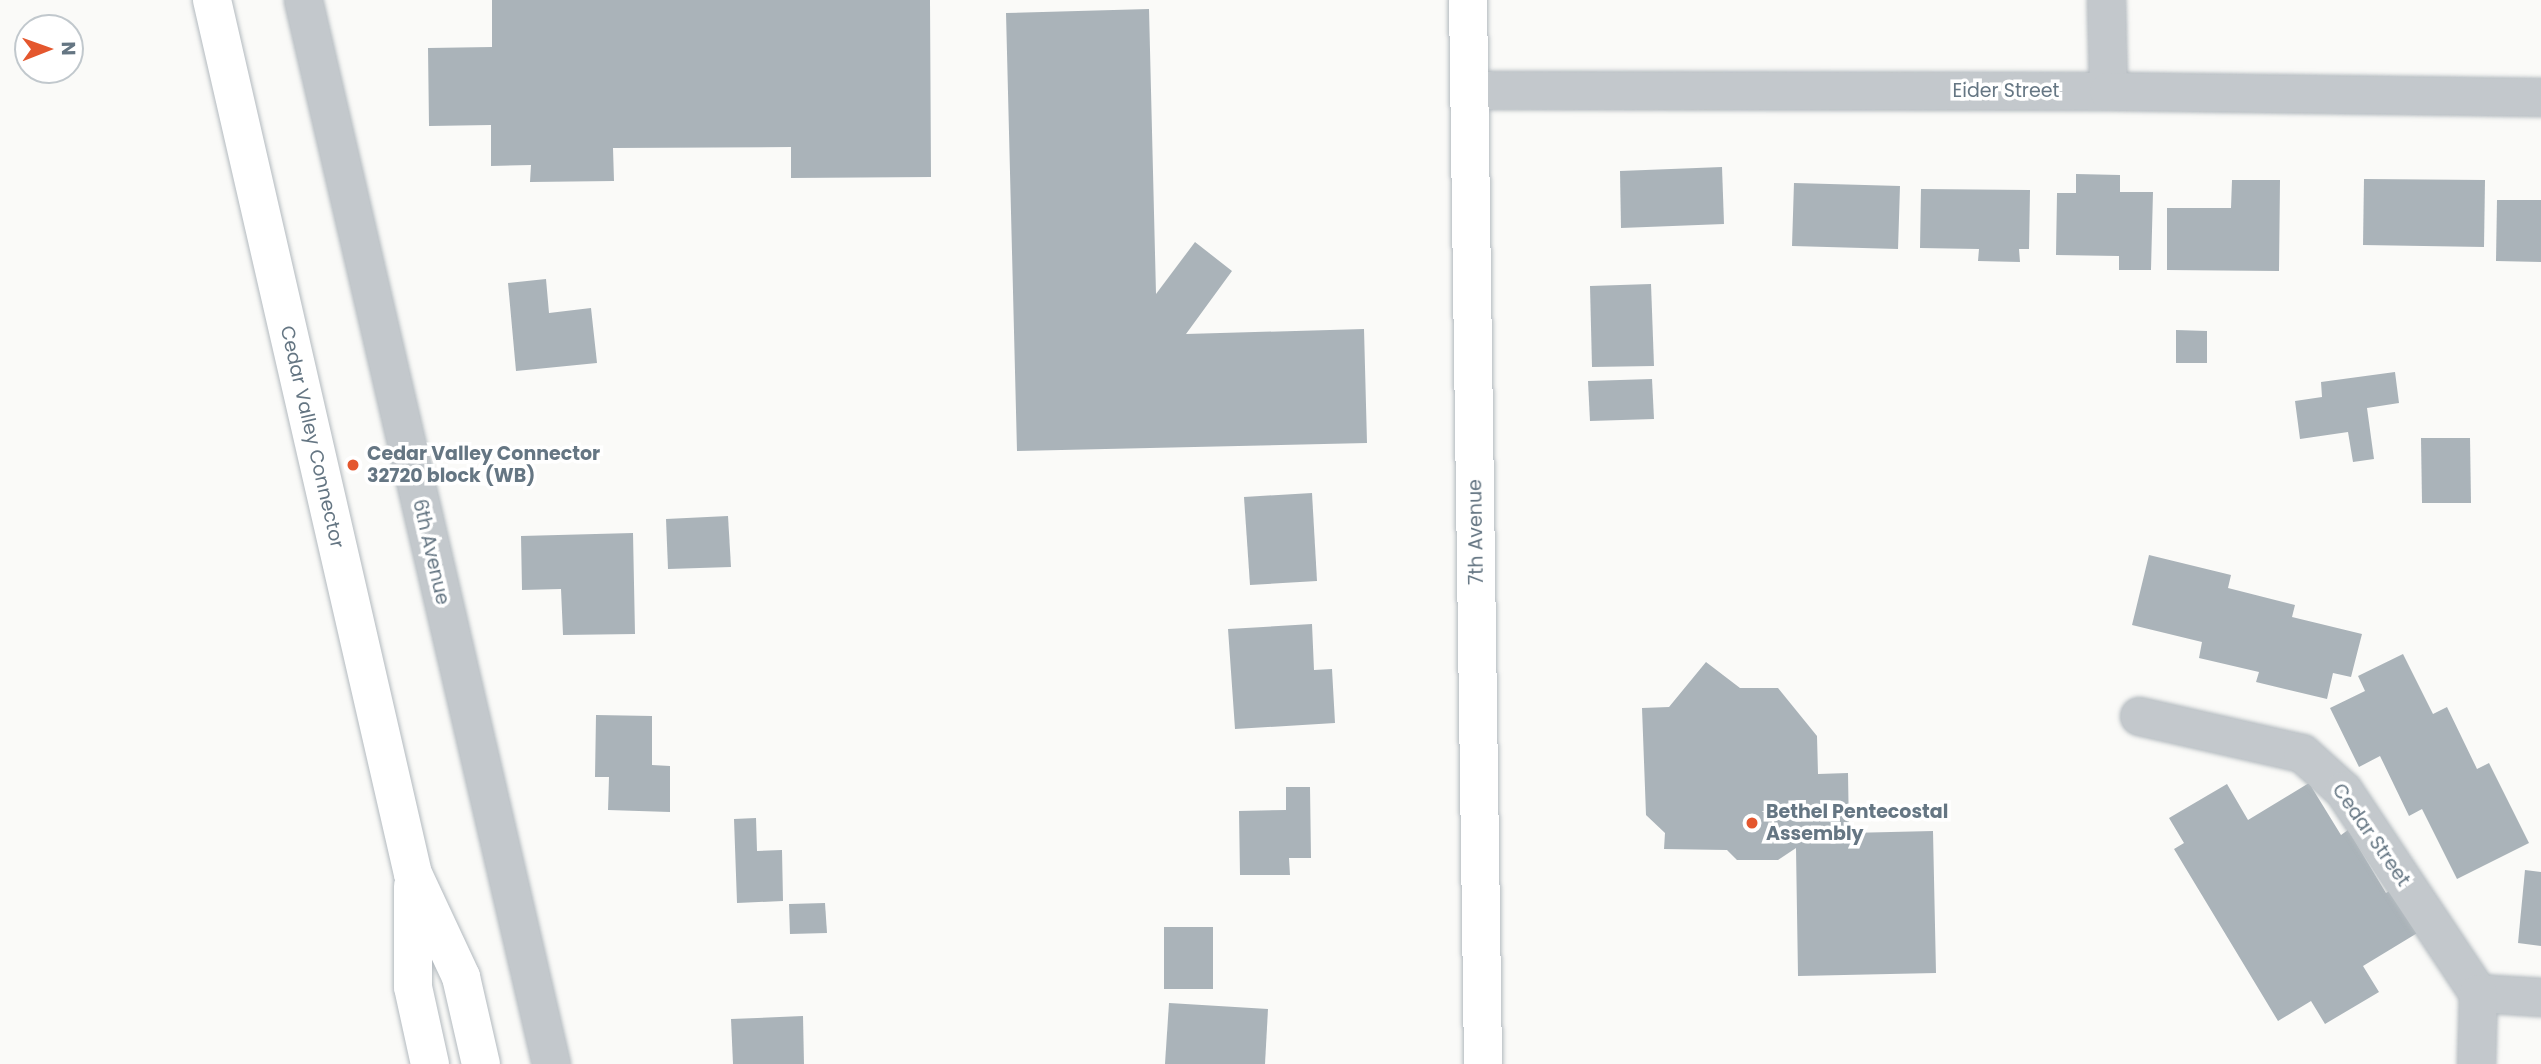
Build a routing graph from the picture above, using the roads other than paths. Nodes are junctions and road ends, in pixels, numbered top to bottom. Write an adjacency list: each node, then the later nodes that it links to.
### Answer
1 (212, 0): 9 (main road, Cedar Valley Connector)
2 (303, 0): 14 (street, 6th Avenue)
3 (1468, 0): 5 (main road, 7th Avenue)
4 (2106, 0): 6 (street)
5 (1470, 90): 6 (street, Eider Street); 15 (main road, 7th Avenue)
6 (2108, 91): 7 (street, Eider Street)
7 (2541, 97)
8 (2139, 716): 10 (street, Cedar Street)
9 (413, 874): 12 (main road, Cedar Valley Connector); 13 (main road, Cedar Valley Connector)
10 (2479, 993): 11 (street); 16 (street)
11 (2541, 997)
12 (430, 1064)
13 (481, 1064)
14 (551, 1064)
15 (1483, 1064)
16 (2476, 1064)

